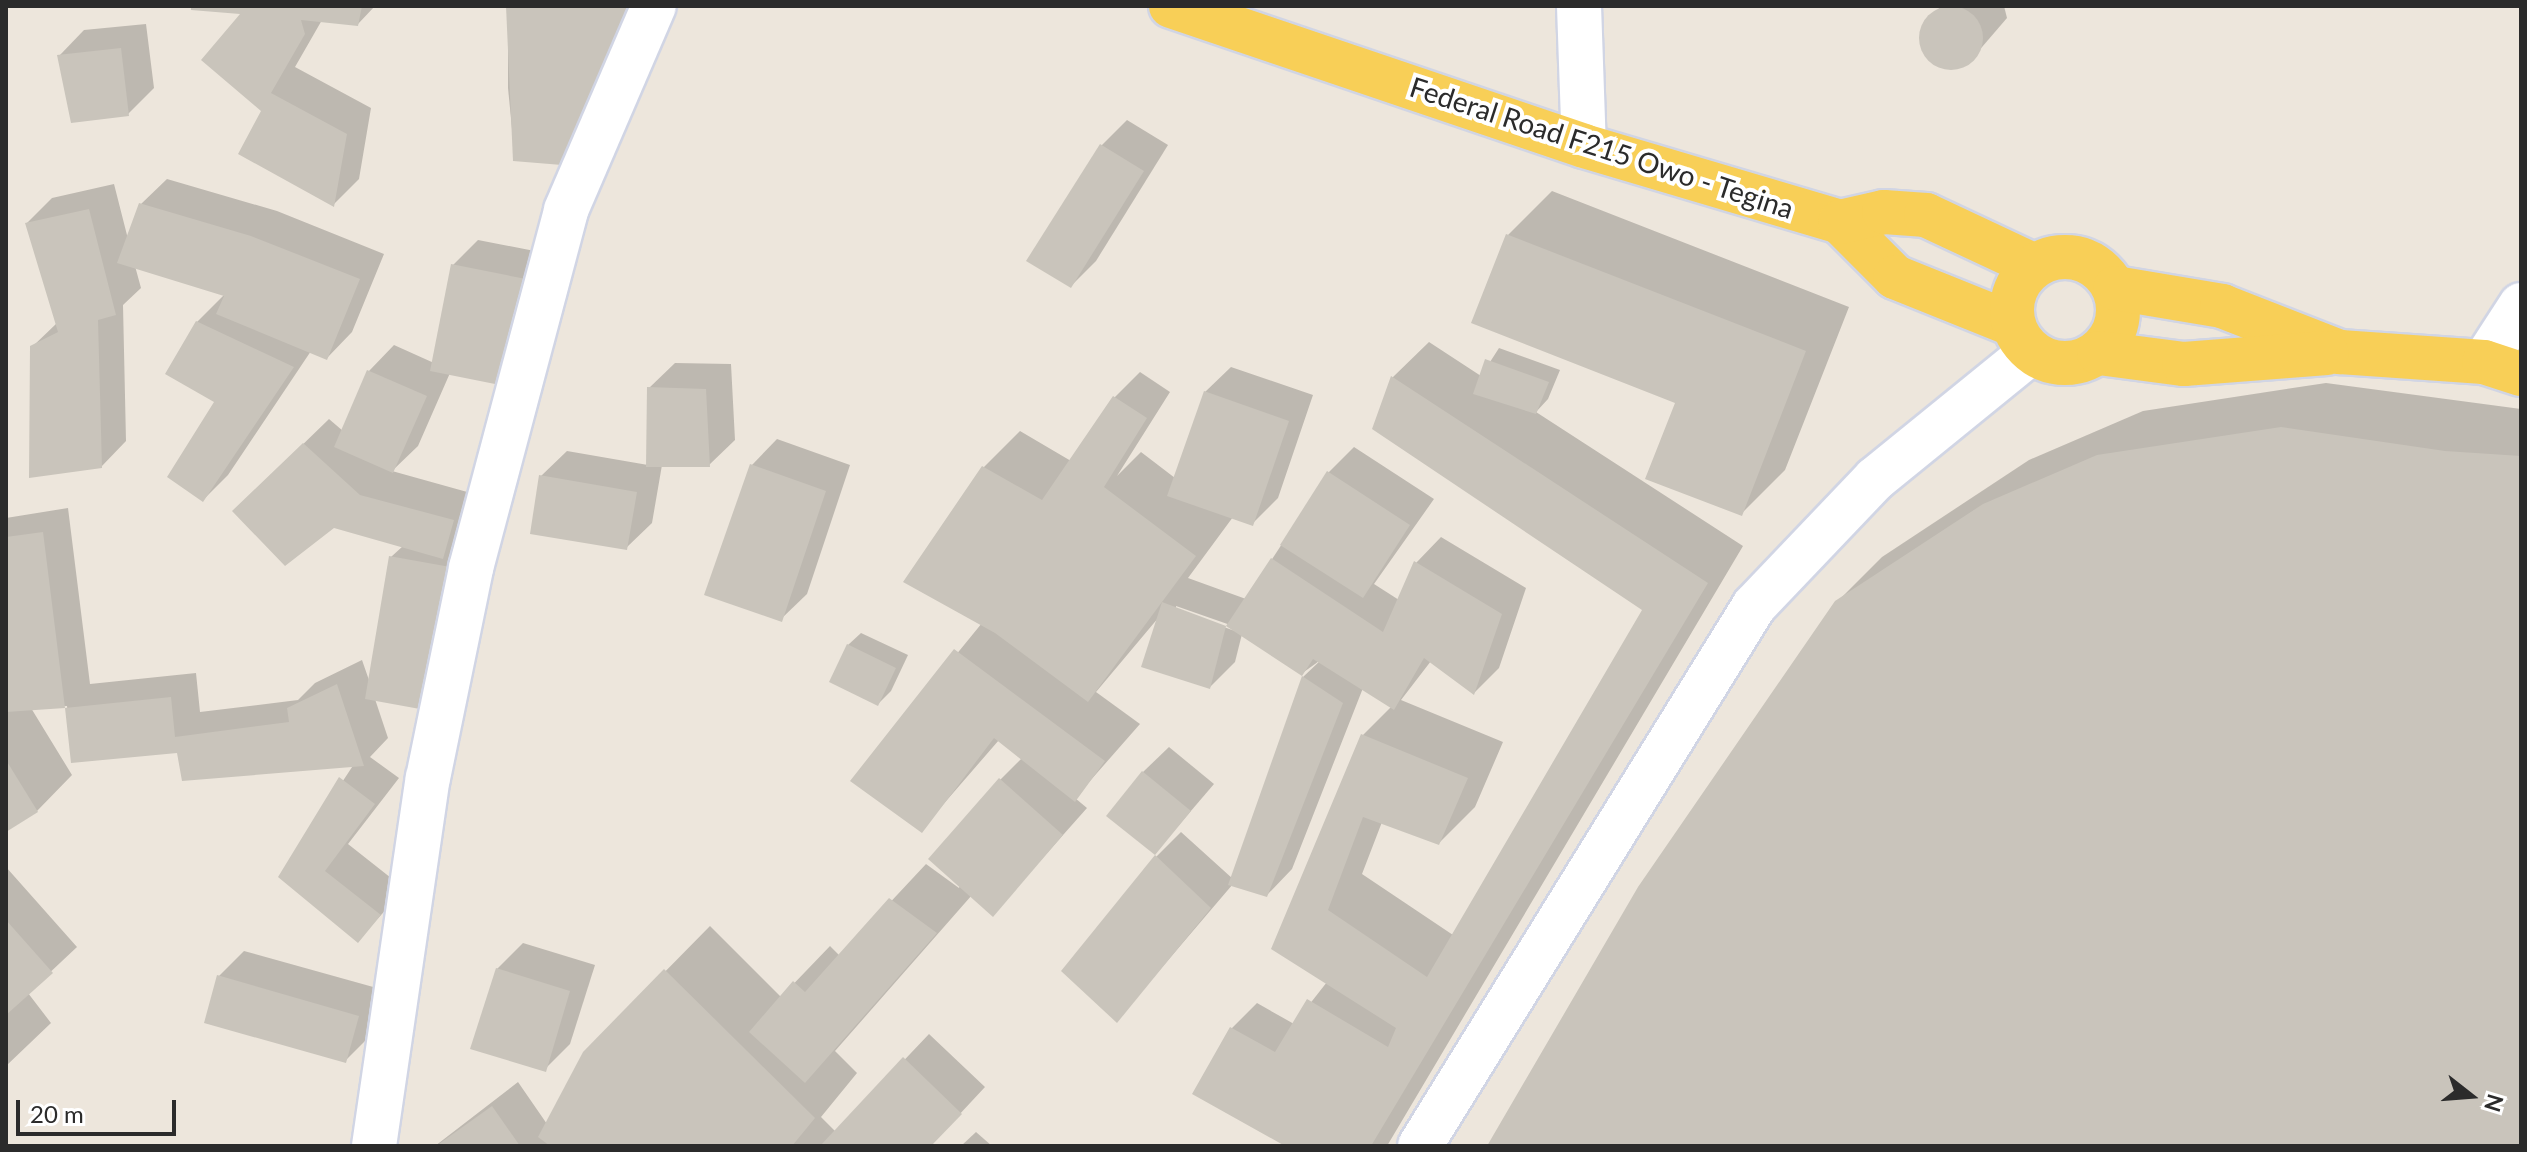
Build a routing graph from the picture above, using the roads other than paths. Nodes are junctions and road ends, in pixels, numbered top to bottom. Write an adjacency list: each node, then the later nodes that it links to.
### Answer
1 (654, 6): 13 (street)
2 (1171, 6): 4 (main road, Federal Road F215 Owo - Tegina)
3 (1579, 6): 4 (street)
4 (1584, 146): 5 (main road, Federal Road F215 Owo - Tegina)
5 (1840, 222): 6 (main road); 9 (main road, Federal Road F215 Owo - Tegina)
6 (2035, 266): 7 (main road); 9 (main road)
7 (2115, 288): 10 (main road); 11 (main road)
8 (2521, 305): 12 (street)
9 (2021, 338): 11 (main road, Federal Road F215 Owo - Tegina); 14 (street)
10 (2340, 352): 11 (main road); 12 (main road)
11 (2099, 353)
12 (2503, 368)
13 (374, 1146)
14 (1420, 1146)

